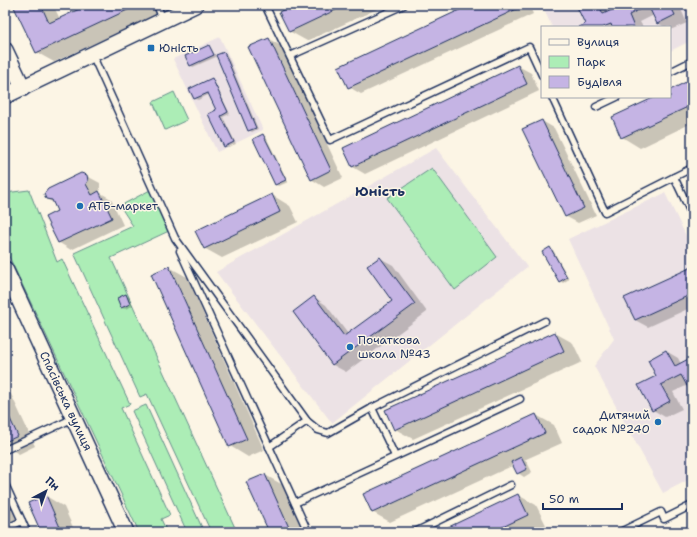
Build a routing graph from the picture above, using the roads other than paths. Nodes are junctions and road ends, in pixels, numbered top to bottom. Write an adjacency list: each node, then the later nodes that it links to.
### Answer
1 (157, 5): 5 (lane)
2 (194, 5): 5 (street)
3 (266, 5): 8 (lane)
4 (404, 5): 8 (lane)
5 (163, 20): 7 (street)
6 (5, 50): 12 (street)
7 (92, 54): 12 (street); 20 (lane)
8 (290, 56): 11 (lane)
9 (692, 61): 10 (lane)
10 (671, 72)
11 (541, 73)
12 (23, 88): 13 (street)
13 (5, 96)
14 (552, 98): 18 (lane)
15 (615, 98): 16 (lane)
16 (596, 107)
17 (692, 168): 18 (lane)
18 (674, 177): 19 (lane)
19 (692, 215)
20 (174, 238): 26 (lane); 27 (lane)
21 (5, 269): 25 (street, Спасівська вулиця)
22 (545, 321): 24 (lane)
23 (520, 399): 29 (lane)
24 (372, 408): 26 (lane); 29 (lane)
25 (74, 418): 28 (lane); 37 (street, Спасівська вулиця)
26 (307, 421): 27 (lane)
27 (269, 446): 32 (lane)
28 (5, 450)
29 (395, 456): 32 (lane)
30 (5, 484): 34 (lane)
31 (510, 485): 39 (lane)
32 (295, 503): 38 (lane)
33 (692, 505): 40 (lane)
34 (22, 522): 35 (lane); 36 (lane)
35 (5, 529)
36 (27, 532)
37 (126, 532)
38 (308, 532)
39 (415, 532)
40 (620, 532)

